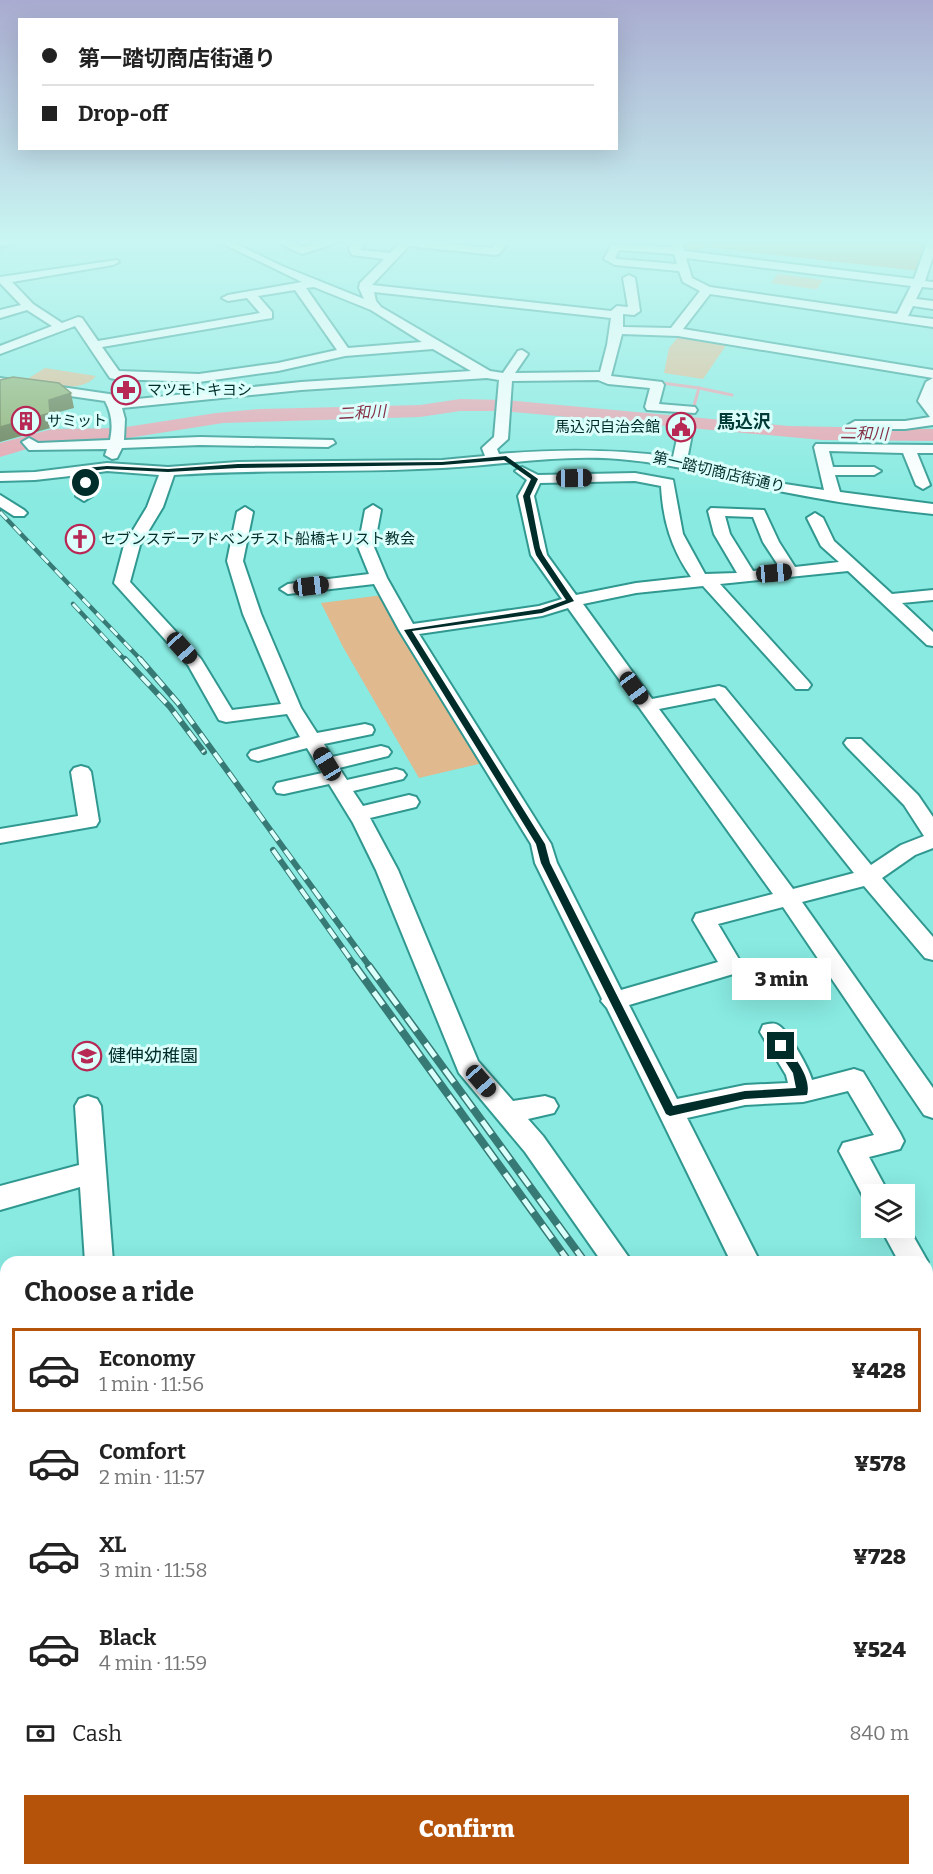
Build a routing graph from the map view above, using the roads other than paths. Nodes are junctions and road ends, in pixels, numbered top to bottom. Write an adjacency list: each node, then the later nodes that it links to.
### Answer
1 (60, 327): 11 (street)
2 (82, 327): 9 (street)
3 (196, 327): 9 (street)
4 (328, 327): 12 (street)
5 (406, 327): 10 (street)
6 (675, 327): 8 (street)
7 (617, 330): 8 (street); 16 (street)
8 (678, 332): 15 (street)
9 (94, 345): 12 (street)
10 (435, 345): 12 (street); 14 (street)
11 (0, 350)
12 (345, 352)
13 (522, 354): 17 (street)
14 (488, 374): 17 (street); 20 (street)
15 (933, 374)
16 (601, 376): 17 (street); 21 (street)
17 (506, 377): 31 (street)
18 (0, 382): 20 (street)
19 (932, 387): 22 (street)
20 (109, 400): 26 (street)
21 (690, 410)
22 (933, 414)
23 (933, 421): 24 (street)
24 (855, 425)
25 (685, 434): 32 (street)
26 (119, 436): 27 (street); 28 (street); 33 (street)
27 (29, 442)
28 (328, 443)
29 (908, 448): 30 (street); 36 (street); 42 (street)
30 (933, 448)
31 (500, 458): 32 (street, 第一踏切商店街通り); 35 (street, 第一踏切商店街通り); 40 (street)
32 (679, 462): 44 (street, 第一踏切商店街通り)
33 (107, 467): 34 (street, 第一踏切商店街通り); 35 (street, 第一踏切商店街通り)
34 (87, 469): 38 (street, 第一踏切商店街通り); 45 (street)
35 (168, 471): 67 (street)
36 (828, 471): 37 (street); 44 (street)
37 (874, 471)
38 (35, 476): 39 (street, 第一踏切商店街通り); 43 (street)
39 (0, 477)
40 (535, 479): 58 (street); 62 (street)
41 (903, 484): 42 (street)
42 (928, 485)
43 (0, 488)
44 (833, 495): 47 (street, 第一踏切商店街通り)
45 (84, 496)
46 (0, 500): 51 (street)
47 (879, 503): 48 (street, 第一踏切商店街通り); 53 (street)
48 (933, 509)
49 (373, 510): 57 (street)
50 (245, 512): 67 (street)
51 (19, 513)
52 (815, 518): 54 (street)
53 (933, 524)
54 (852, 566): 55 (street); 61 (street)
55 (790, 572): 56 (street); 56 (street)
56 (747, 576): 58 (street)
57 (379, 578): 59 (street); 63 (street)
58 (704, 580): 62 (street); 65 (street)
59 (288, 589)
60 (933, 595): 61 (street)
61 (888, 599): 64 (street)
62 (571, 601): 63 (street); 66 (street)
63 (408, 630): 85 (street)
64 (933, 641)
65 (802, 685)
66 (647, 706): 82 (street); 83 (street)
67 (292, 708): 69 (street)
68 (365, 730): 69 (street)
69 (312, 740): 72 (street); 75 (street)
70 (854, 743): 79 (street)
71 (381, 752): 75 (street)
72 (258, 755)
73 (81, 772): 80 (street)
74 (396, 775): 75 (street)
75 (334, 776): 76 (street); 78 (street)
76 (284, 788)
77 (409, 802): 78 (street)
78 (357, 814): 92 (street)
79 (933, 833)
80 (0, 836)
81 (933, 840): 82 (street)
82 (869, 877): 83 (street); 84 (street)
83 (788, 898): 85 (street); 90 (street)
84 (933, 952)
85 (614, 1001): 91 (street)
86 (772, 1032): 87 (street)
87 (803, 1092): 91 (street); 94 (street)
88 (88, 1106): 93 (street)
89 (545, 1106): 92 (street)
90 (933, 1108)
91 (670, 1111): 99 (street)
92 (507, 1112): 98 (street)
93 (93, 1172): 95 (street); 97 (street)
94 (870, 1184)
95 (0, 1198)
96 (900, 1238): 100 (street)
97 (99, 1256)
98 (614, 1256)
99 (743, 1256)
100 (911, 1256)

